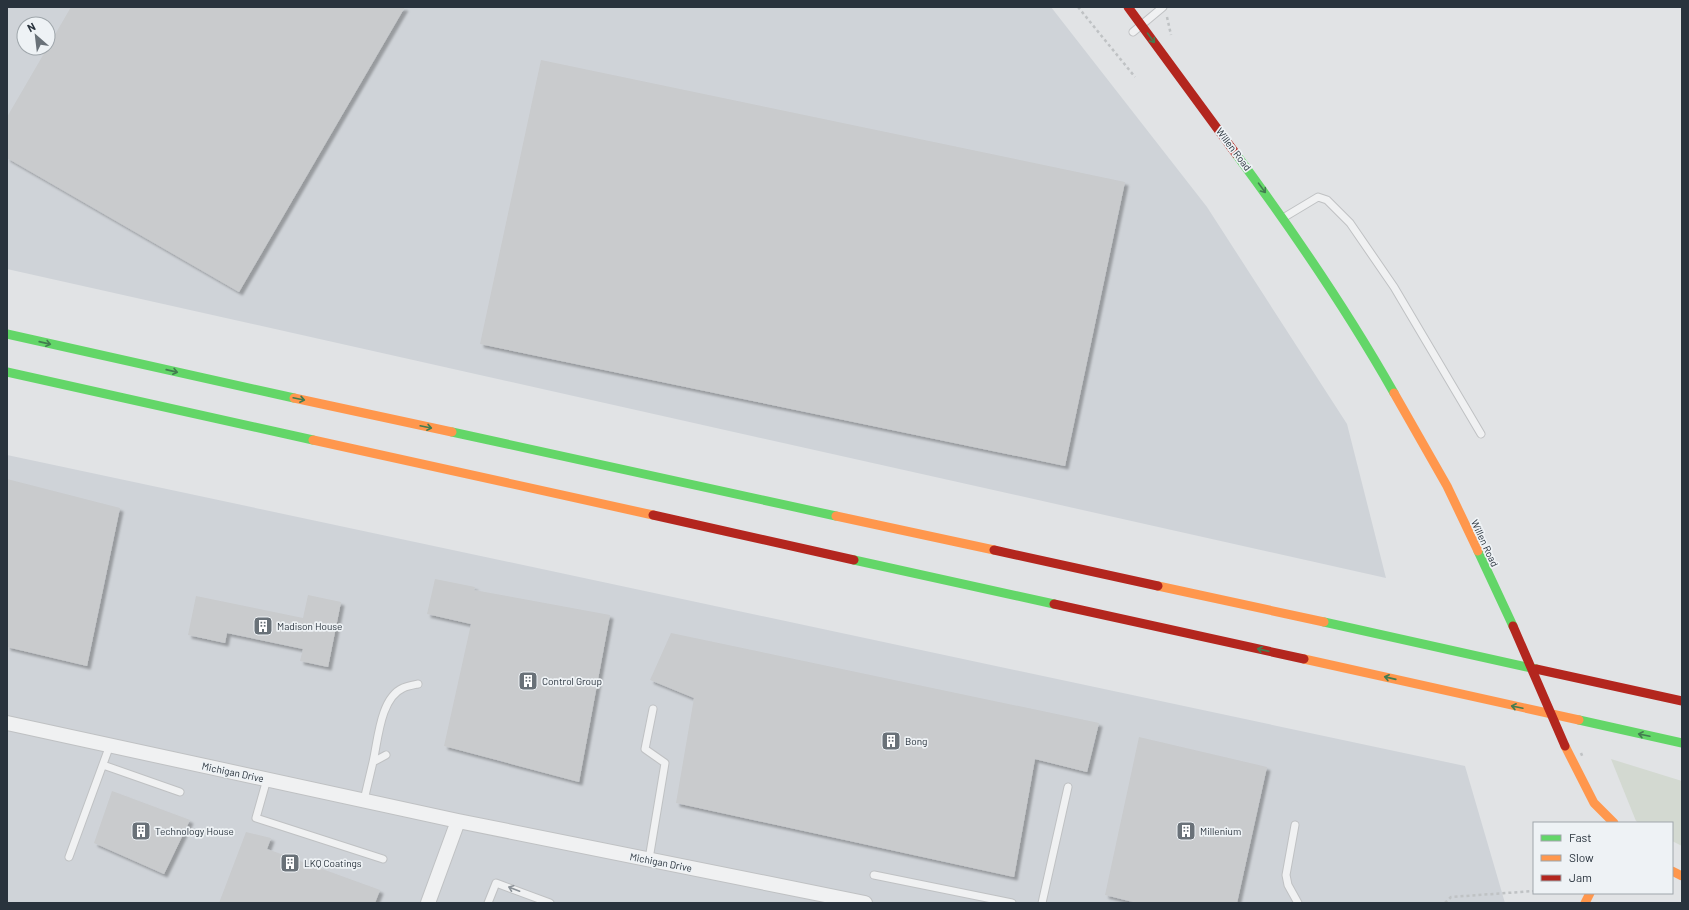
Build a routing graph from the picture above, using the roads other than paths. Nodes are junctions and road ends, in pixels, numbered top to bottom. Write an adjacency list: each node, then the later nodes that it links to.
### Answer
1 (1128, 7): 3 (main road, Willen Road)
2 (1163, 7): 3 (lane)
3 (1142, 25): 4 (lane); 6 (main road, Willen Road, one-way to 6)
4 (1133, 32)
5 (1235, 169): 7 (main road, Willen Road)
6 (1283, 218): 7 (main road, Willen Road); 10 (lane)
7 (1339, 301): 24 (main road, Willen Road, bridge)
8 (7, 334): 12 (main road, one-way to 12)
9 (7, 372): 15 (main road, one-way to 9)
10 (1481, 434)
11 (418, 684): 18 (lane)
12 (1682, 701)
13 (653, 709): 31 (lane)
14 (7, 723): 16 (street, Michigan Drive)
15 (1682, 743)
16 (110, 745): 19 (lane); 20 (street, Michigan Drive)
17 (386, 754): 18 (lane)
18 (374, 762): 23 (lane)
19 (103, 765): 22 (lane); 29 (lane)
20 (266, 779): 23 (street, Michigan Drive); 30 (lane)
21 (1068, 787): 42 (lane)
22 (180, 792)
23 (364, 800): 26 (street, Michigan Drive)
24 (1594, 803): 25 (main road, Willen Road); 27 (main road, Willen Road)
25 (1595, 816)
26 (458, 821): 31 (street, Michigan Drive); 37 (street)
27 (1613, 822)
28 (1295, 825): 43 (lane)
29 (69, 857)
30 (383, 859)
31 (649, 859): 36 (street, Michigan Drive)
32 (1673, 872): 34 (main road)
33 (874, 875): 41 (lane)
34 (1682, 876)
35 (1588, 897): 44 (street)
36 (842, 901): 40 (street, Michigan Drive)
37 (428, 903)
38 (488, 903): 39 (lane, one-way to 38)
39 (550, 903)
40 (865, 903)
41 (1012, 903)
42 (1042, 903)
43 (1298, 903)
44 (1573, 903)

